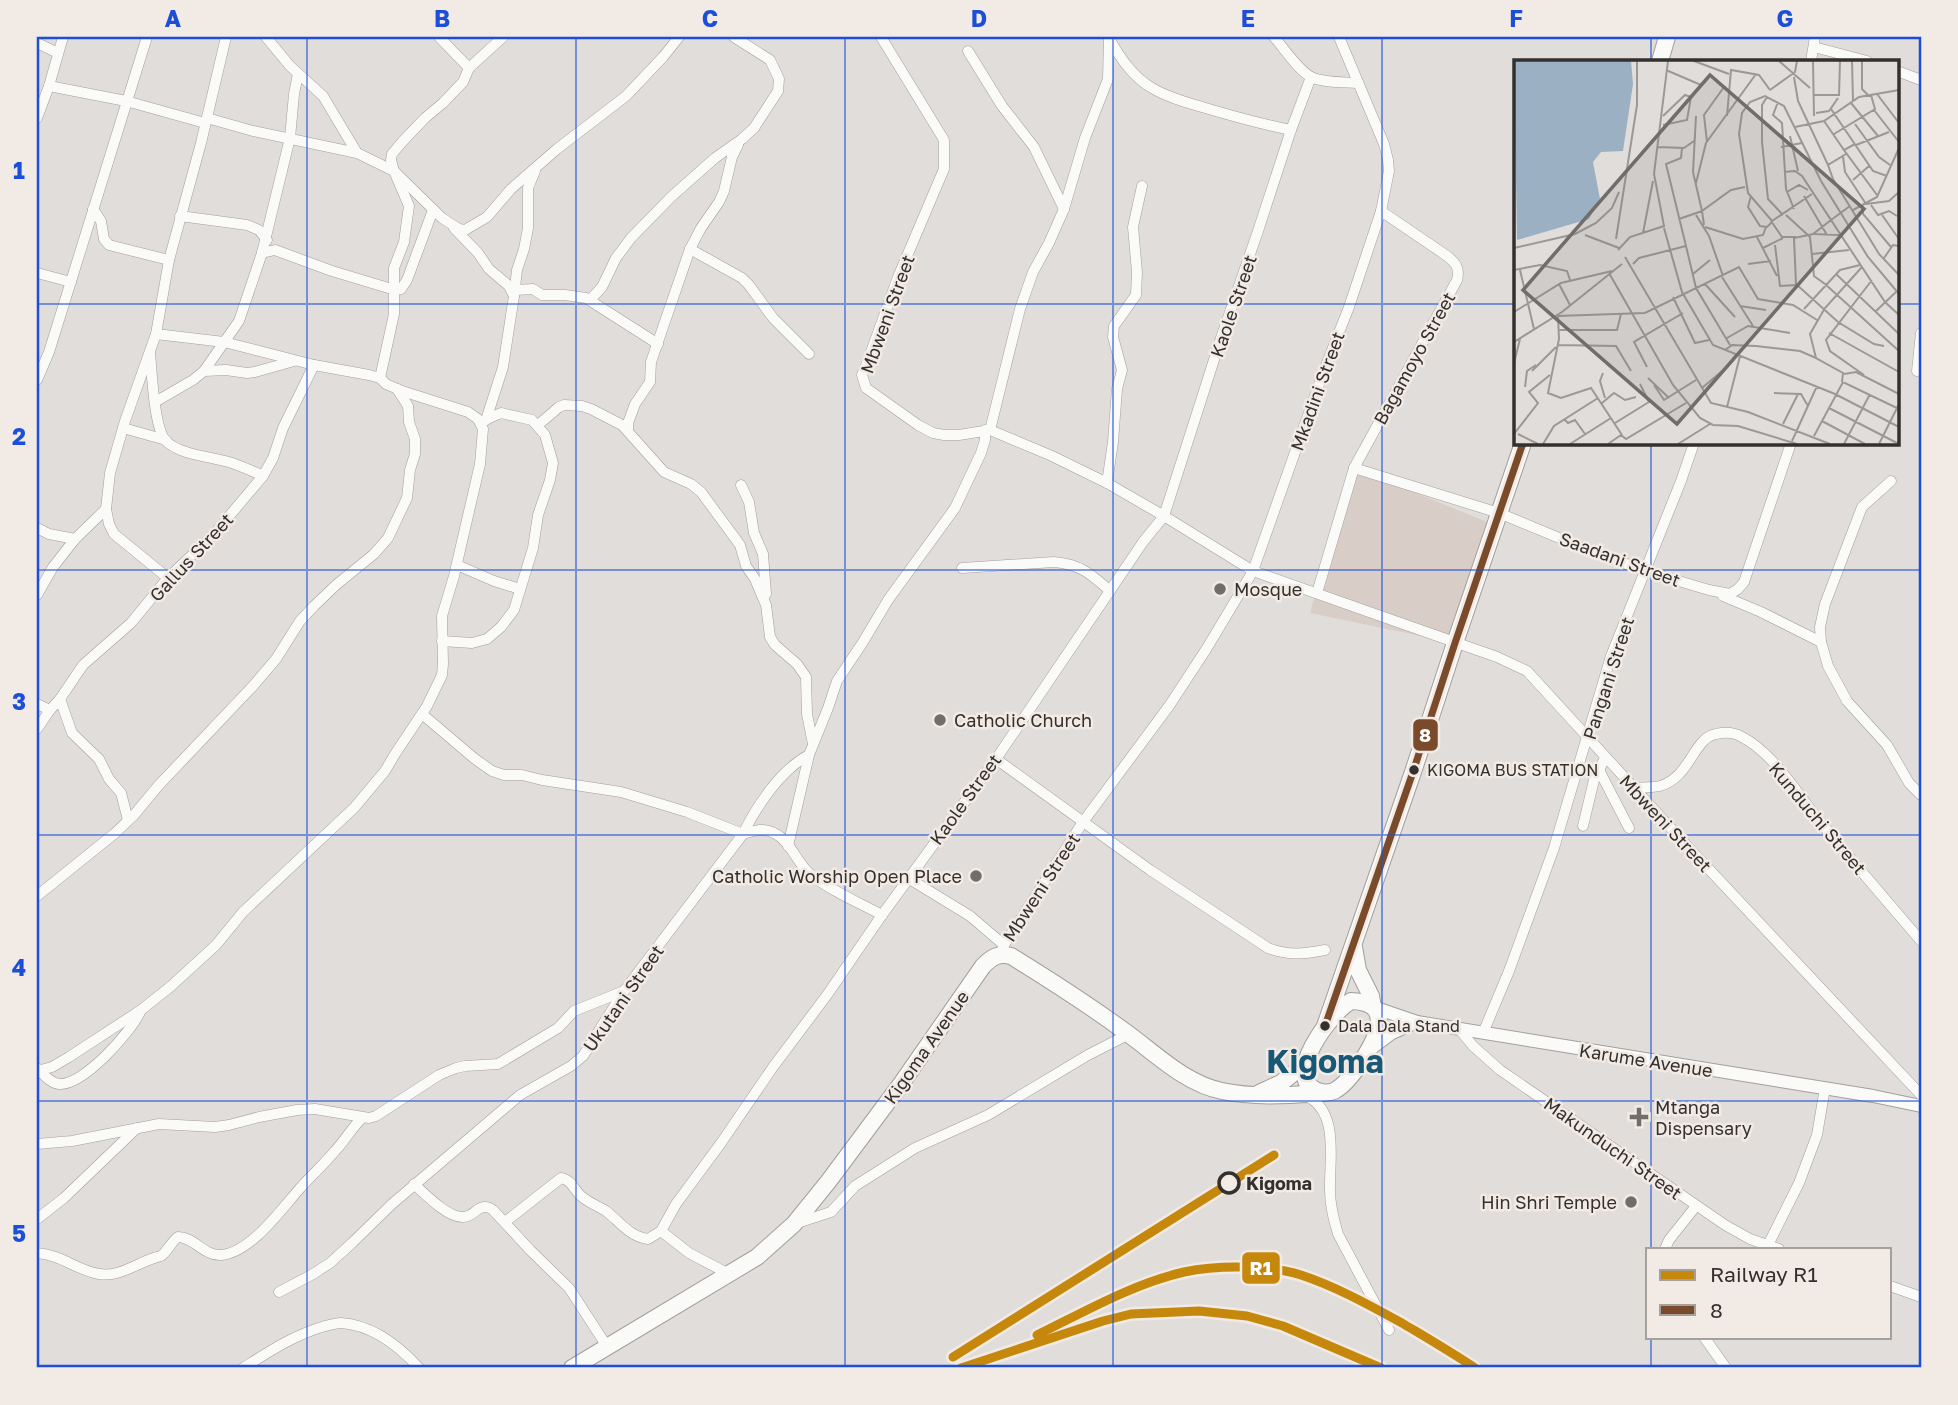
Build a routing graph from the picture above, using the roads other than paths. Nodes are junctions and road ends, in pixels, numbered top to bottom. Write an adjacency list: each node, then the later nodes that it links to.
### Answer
1 (63, 37): 17 (street)
2 (147, 37): 28 (street)
3 (226, 37): 30 (street)
4 (266, 37): 23 (street)
5 (439, 37): 21 (street)
6 (503, 37): 21 (street)
7 (679, 37): 35 (street)
8 (734, 37): 33 (street)
9 (881, 37): 73 (street, Mbweni Street)
10 (1274, 37): 24 (street)
11 (1339, 37): 26 (street)
12 (1667, 37): 18 (main road)
13 (1108, 38): 31 (street); 39 (street)
14 (1814, 42): 19 (street); 20 (street)
15 (37, 43): 17 (street)
16 (968, 51): 39 (street)
17 (58, 53): 27 (street)
18 (1660, 60)
19 (1811, 60)
20 (1864, 60)
21 (469, 68): 36 (street)
22 (1898, 71): 25 (street)
23 (299, 74): 32 (street); 34 (street)
24 (1311, 77): 26 (street); 31 (street, Kaole Street)
25 (1921, 80)
26 (1358, 83): 41 (street)
27 (49, 86): 28 (street); 29 (street)
28 (126, 101): 30 (street); 38 (street)
29 (37, 118)
30 (206, 120): 32 (street); 42 (street)
31 (1291, 131): 86 (street, Kaole Street)
32 (290, 138): 34 (street); 44 (street)
33 (742, 139): 45 (street); 53 (street)
34 (357, 153): 36 (street)
35 (536, 169): 43 (street); 52 (street)
36 (394, 171): 40 (street); 51 (street)
37 (1142, 186): 82 (street)
38 (93, 209): 48 (street); 50 (street)
39 (1063, 209): 73 (street)
40 (433, 210): 43 (street); 51 (street)
41 (1381, 211): 79 (street, Bagamoyo Street); 91 (street, Mkadini Street)
42 (180, 216): 44 (street); 48 (street)
43 (448, 223): 52 (street)
44 (265, 239): 46 (street); 47 (street)
45 (690, 249): 57 (street); 61 (street)
46 (275, 250): 47 (street); 51 (street)
47 (262, 253): 56 (street)
48 (169, 260): 55 (street)
49 (37, 273): 50 (street)
50 (71, 282): 60 (street)
51 (395, 290): 66 (street)
52 (515, 293): 53 (street); 70 (street)
53 (590, 300): 57 (street)
54 (1921, 333): 65 (street)
55 (156, 334): 56 (street); 59 (street)
56 (224, 342): 62 (street); 64 (street)
57 (658, 344): 74 (street)
58 (37, 349): 60 (street)
59 (149, 349): 69 (street); 72 (street)
60 (49, 352): 67 (street)
61 (809, 354)
62 (295, 360): 63 (street); 64 (street)
63 (314, 365): 66 (street); 80 (street, Gallus Street)
64 (204, 370): 69 (street)
65 (1917, 371)
66 (380, 378): 68 (street)
67 (37, 380)
68 (397, 389): 70 (street); 116 (street)
69 (155, 402): 75 (street)
70 (485, 424): 71 (street); 89 (street)
71 (538, 425): 74 (street); 94 (street)
72 (123, 428): 75 (street); 84 (street)
73 (987, 430): 82 (street, Mbweni Street); 109 (street)
74 (628, 431): 99 (street)
75 (166, 440): 80 (street)
76 (1523, 444): 85 (main road)
77 (1694, 444): 92 (street, Pangani Street)
78 (1791, 444): 95 (street, Saadani Street)
79 (1354, 468): 85 (street, Saadani Street); 97 (street, Bagamoyo Street)
80 (263, 476): 93 (street, Gallus Street)
81 (1891, 481): 101 (street)
82 (1107, 483): 86 (street, Mbweni Street)
83 (741, 485): 99 (street)
84 (106, 509): 88 (street); 93 (street)
85 (1499, 513): 92 (street, Saadani Street); 102 (main road)
86 (1164, 516): 91 (street, Mbweni Street); 96 (street, Kaole Street)
87 (37, 528): 88 (street)
88 (75, 539): 98 (street)
89 (457, 565): 94 (street); 100 (street)
90 (962, 568): 96 (street)
91 (1253, 571): 97 (street, Mbweni Street); 117 (street, Mbweni Street)
92 (1645, 571): 95 (street, Saadani Street); 108 (street, Pangani Street)
93 (168, 578): 103 (street, Gallus Street)
94 (520, 589): 100 (street)
95 (1709, 590): 101 (street)
96 (1110, 591): 112 (street, Kaole Street)
97 (1317, 593): 102 (street, Mbweni Street)
98 (37, 595)
99 (766, 605): 109 (street)
100 (442, 641): 106 (street)
101 (1821, 642): 115 (street)
102 (1455, 643): 108 (street, Mbweni Street); 126 (main road)
103 (60, 699): 105 (street, Gallus Street); 116 (street)
104 (37, 704): 105 (street)
105 (50, 710): 107 (street, Gallus Street)
106 (422, 714): 120 (street); 131 (street)
107 (37, 729)
108 (1588, 737): 111 (street, Mbweni Street); 135 (street, Pangani Street)
109 (813, 744): 110 (street)
110 (809, 755): 120 (street, Ukutani Street); 121 (street)
111 (1605, 758): 113 (street); 114 (street, Mbweni Street)
112 (996, 759): 117 (street, Mbweni Street); 122 (street, Kaole Street)
113 (1599, 770): 118 (street); 119 (street)
114 (1633, 788): 125 (street, Kunduchi Street); 144 (street, Mbweni Street)
115 (1921, 795)
116 (128, 820): 123 (street)
117 (1083, 822): 127 (street, Mbweni Street); 128 (street, Mbweni Street)
118 (1583, 826)
119 (1629, 828)
120 (743, 834): 121 (street); 129 (street, Ukutani Street)
121 (788, 846): 124 (street)
122 (908, 878): 124 (street, Kaole Street); 127 (street)
123 (37, 896)
124 (882, 915): 154 (street, Kaole Street)
125 (1921, 941)
126 (1354, 947): 130 (main road); 133 (main road)
127 (1002, 949): 136 (main road); 153 (main road, Kigoma Avenue)
128 (1325, 950)
129 (624, 991): 146 (street); 149 (street, Ukutani Street)
130 (1373, 1007): 132 (street, Karume Avenue); 133 (main road); 137 (main road)
131 (141, 1010): 139 (street); 139 (street)
132 (1416, 1022): 134 (street, Karume Avenue); 137 (street)
133 (1325, 1026): 138 (main road)
134 (1459, 1029): 135 (street, Karume Avenue); 150 (street, Makunduchi Street)
135 (1483, 1033): 140 (street, Karume Avenue)
136 (1129, 1034): 142 (main road); 153 (street)
137 (1368, 1050): 141 (main road)
138 (1305, 1064): 141 (main road); 142 (main road)
139 (37, 1070)
140 (1825, 1088): 145 (street, Karume Avenue); 155 (street)
141 (1324, 1093): 143 (main road)
142 (1256, 1094): 143 (main road)
143 (1303, 1094): 163 (street)
144 (1921, 1095)
145 (1921, 1105)
146 (362, 1118): 147 (street); 158 (street)
147 (138, 1127): 148 (street); 151 (street)
148 (37, 1144)
149 (414, 1184): 152 (street); 161 (street, Ukutani Street)
150 (1696, 1206): 155 (street, Makunduchi Street); 156 (street)
151 (37, 1219)
152 (505, 1222): 154 (street); 165 (street)
153 (794, 1224): 159 (main road, Kigoma Avenue)
154 (661, 1231): 159 (street)
155 (1768, 1245): 157 (street, Makunduchi Street)
156 (1665, 1248)
157 (1776, 1248)
158 (37, 1253)
159 (727, 1273): 165 (main road, Kigoma Avenue)
160 (1892, 1287): 162 (street)
161 (279, 1292)
162 (1921, 1297)
163 (1389, 1329)
164 (1705, 1338): 169 (street)
165 (608, 1348): 168 (main road, Kigoma Avenue)
166 (243, 1368): 167 (street)
167 (419, 1368)
168 (572, 1368)
169 (1726, 1368)

